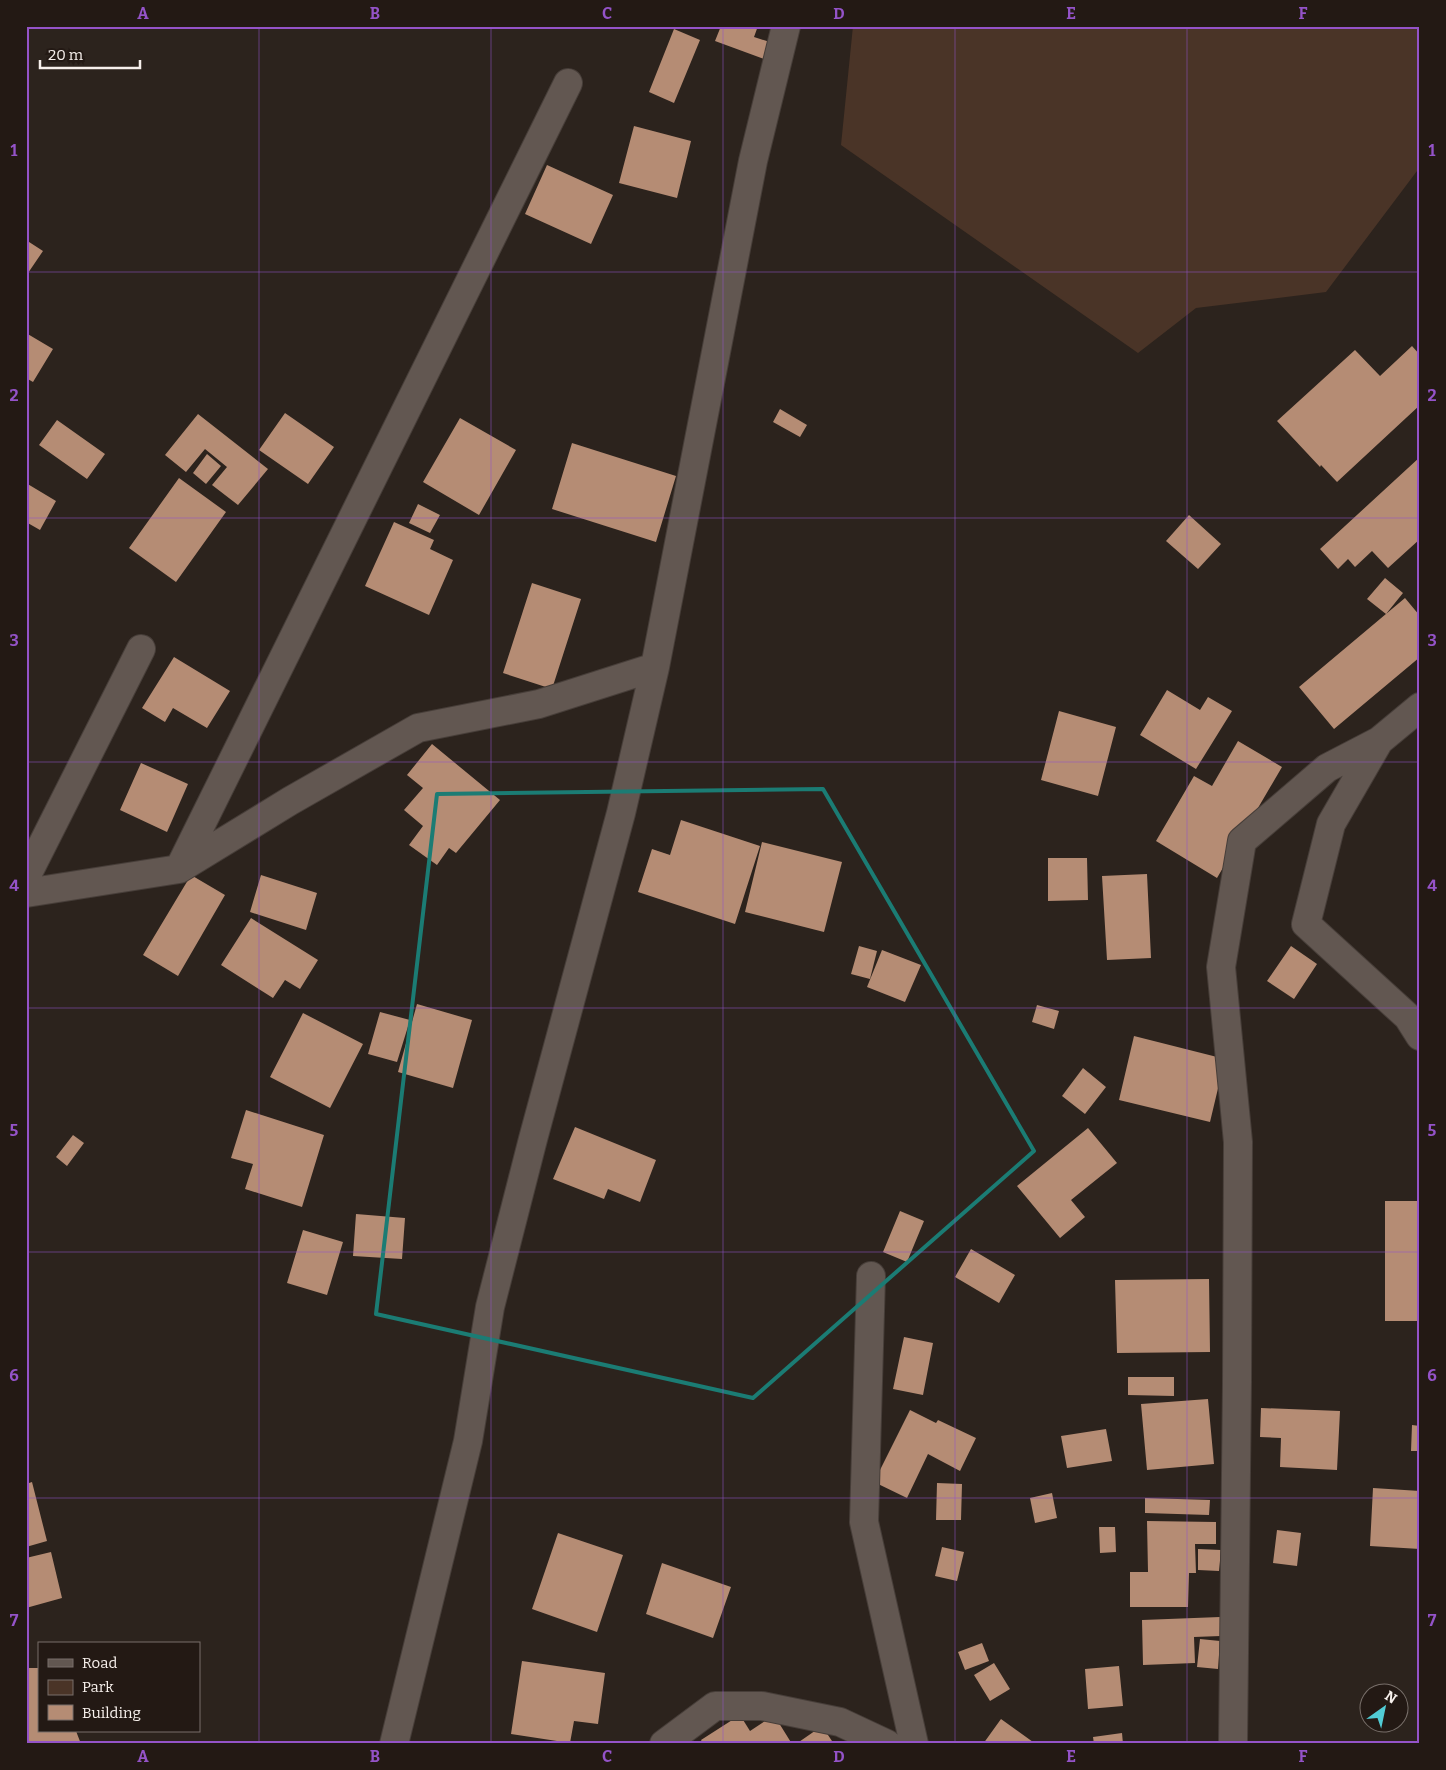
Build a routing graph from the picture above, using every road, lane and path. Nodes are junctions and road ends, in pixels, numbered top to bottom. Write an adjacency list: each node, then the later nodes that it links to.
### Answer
1 (786, 26): 4 (street)
2 (568, 84): 7 (street)
3 (141, 649): 8 (street)
4 (655, 667): 7 (street); 12 (street)
5 (1420, 707): 6 (street)
6 (1379, 741): 10 (street); 16 (street)
7 (179, 869): 9 (street)
8 (26, 877)
9 (26, 893)
10 (1420, 1036)
11 (871, 1276): 15 (street)
12 (394, 1744)
13 (664, 1744): 14 (street)
14 (887, 1744)
15 (914, 1744)
16 (1233, 1744)

